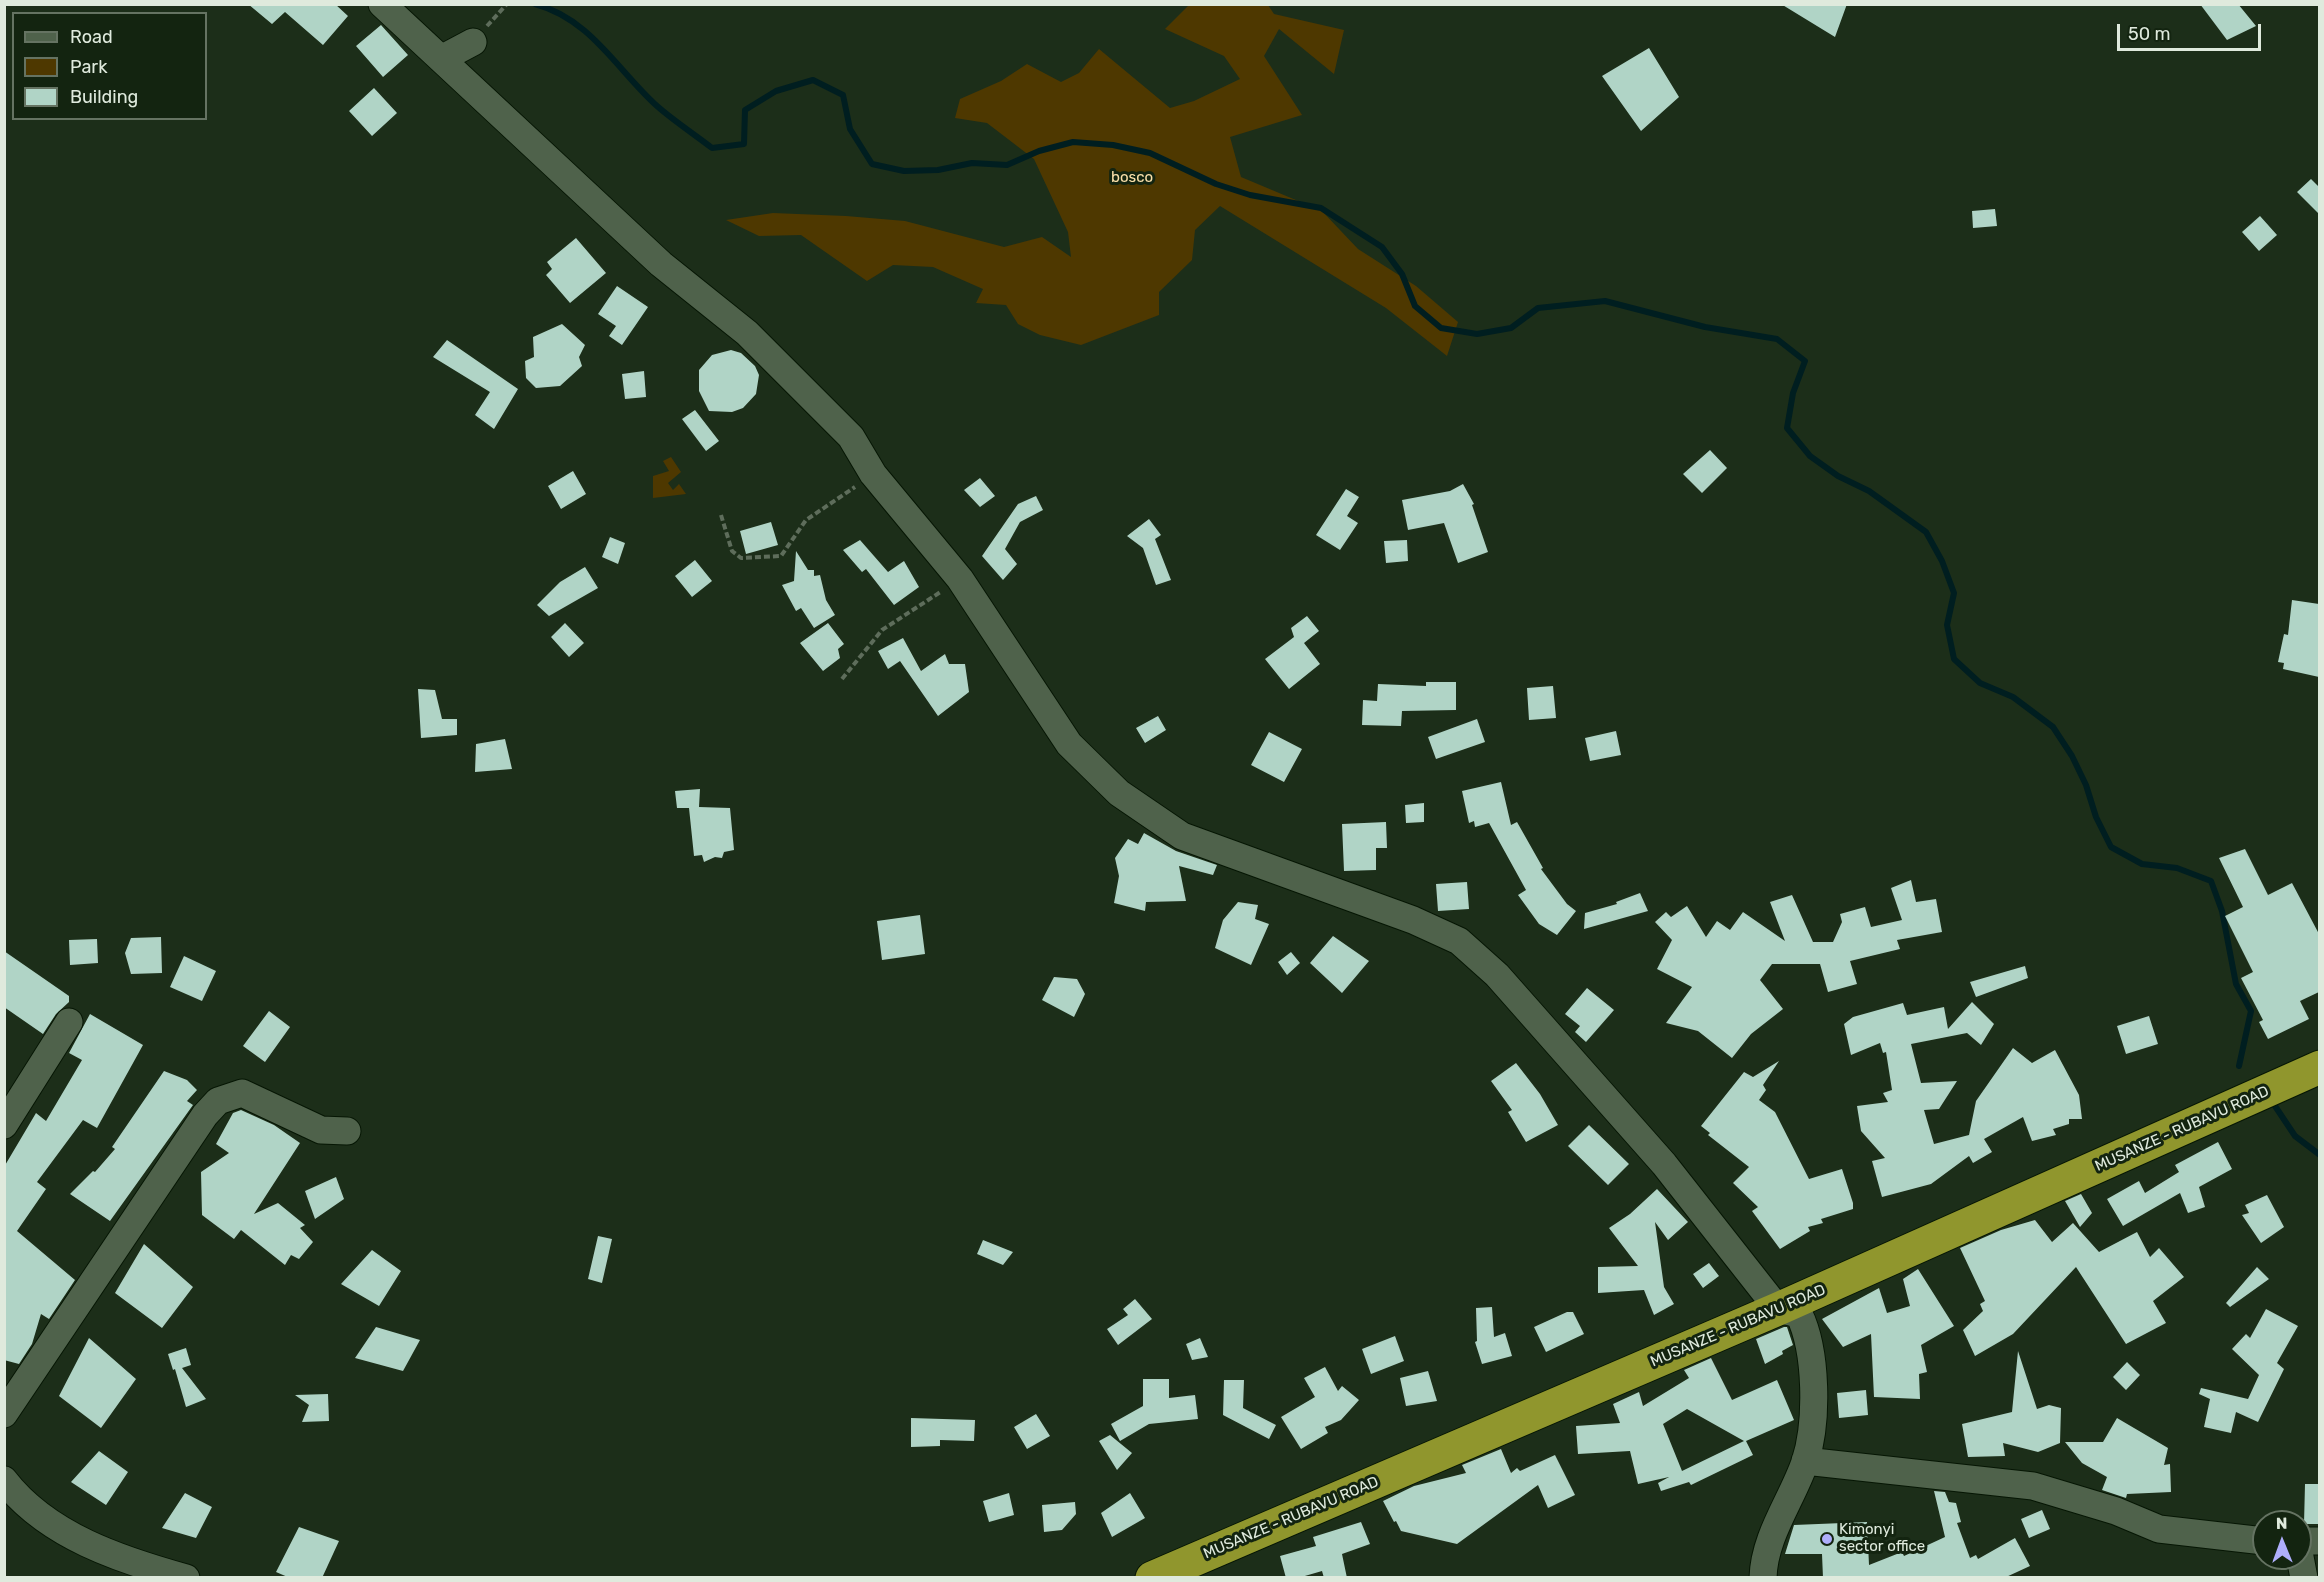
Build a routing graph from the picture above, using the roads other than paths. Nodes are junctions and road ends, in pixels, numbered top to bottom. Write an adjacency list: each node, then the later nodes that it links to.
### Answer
1 (382, 4): 3 (street)
2 (473, 42): 3 (street)
3 (441, 59): 8 (street)
4 (69, 1022): 6 (street)
5 (2319, 1067): 8 (highway, MUSANZE - RUBAVU ROAD)
6 (4, 1125)
7 (347, 1131): 9 (street)
8 (1778, 1309): 10 (street); 14 (highway, MUSANZE - RUBAVU ROAD)
9 (4, 1414)
10 (1805, 1461): 12 (street); 15 (street)
11 (4, 1480): 13 (street)
12 (2252, 1540)
13 (186, 1578)
14 (1152, 1578)
15 (1763, 1578)

